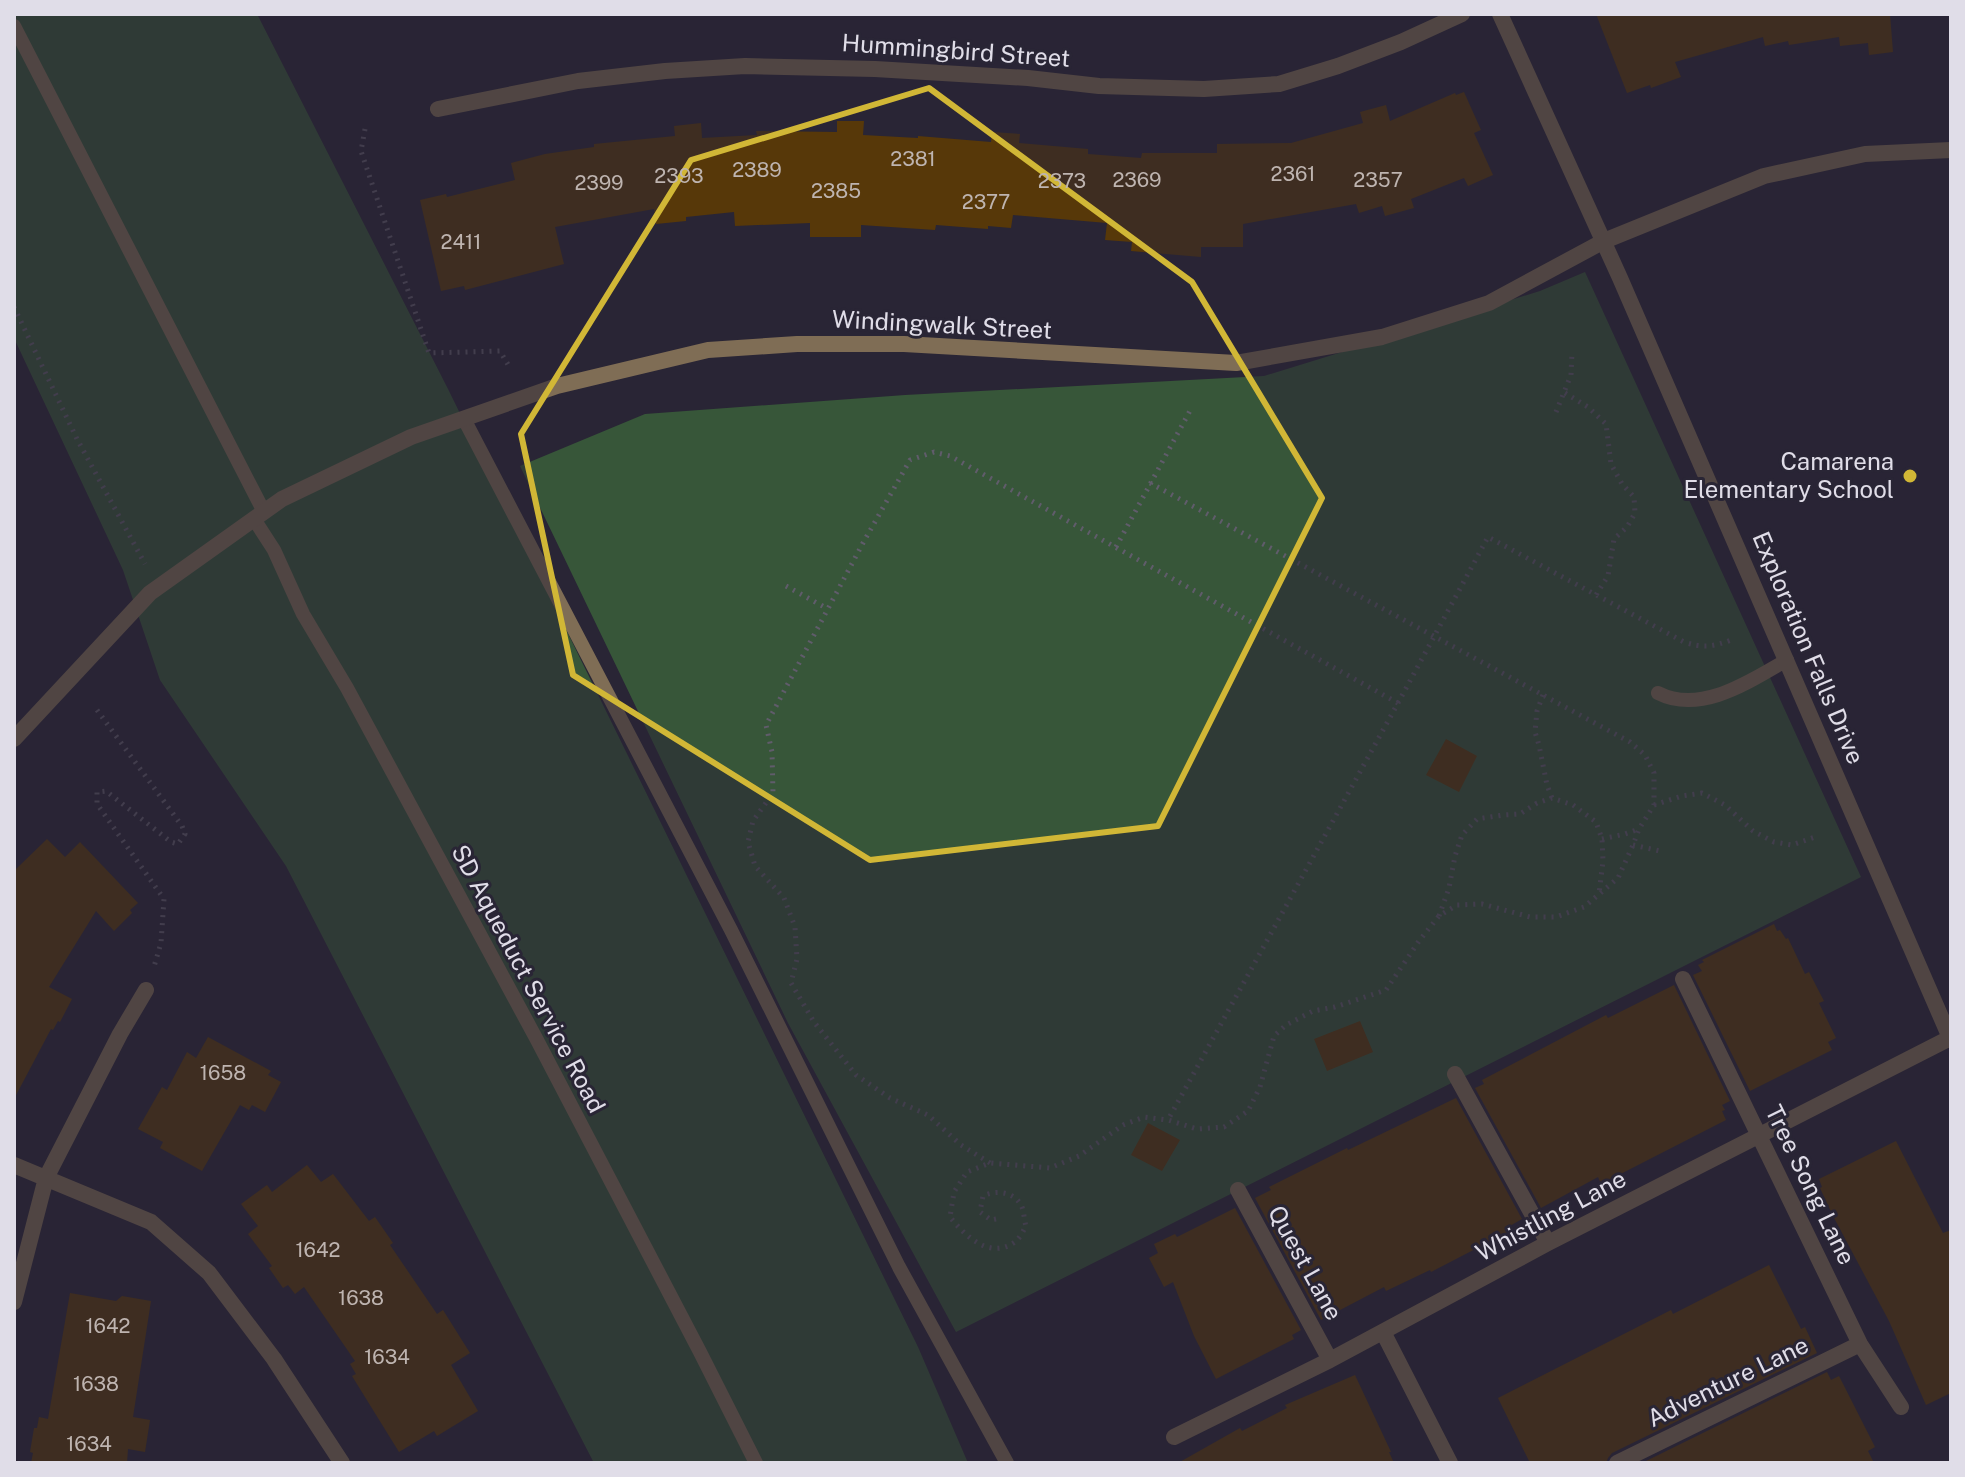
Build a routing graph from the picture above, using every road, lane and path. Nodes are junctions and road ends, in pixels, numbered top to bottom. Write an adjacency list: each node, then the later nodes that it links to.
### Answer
1 (1462, 14): 4 (street, Hummingbird Street)
2 (1500, 14): 7 (street, Exploration Falls Drive)
3 (14, 26): 16 (lane, SD Aqueduct Service Road)
4 (438, 109)
5 (365, 129): 10 (path)
6 (1951, 150): 7 (street, Windingwalk Street)
7 (1604, 241): 14 (street, Windingwalk Street); 24 (street, Exploration Falls Drive)
8 (14, 307): 18 (path)
9 (1572, 352): 11 (path)
10 (510, 368)
11 (1565, 393): 13 (path); 20 (path)
12 (1192, 407): 15 (path)
13 (1556, 412)
14 (464, 419): 16 (street, Windingwalk Street); 59 (lane)
15 (1150, 483): 17 (path); 22 (path)
16 (259, 516): 29 (street, Windingwalk Street); 58 (lane, SD Aqueduct Service Road)
17 (1116, 547): 21 (path); 27 (path)
18 (145, 564)
19 (786, 586): 21 (path)
20 (1596, 595): 22 (path); 23 (path)
21 (828, 609): 45 (path)
22 (1434, 637): 26 (path); 27 (path)
23 (1731, 640)
24 (1787, 660): 25 (lane); 41 (street, Exploration Falls Drive)
25 (1658, 693)
26 (1543, 695): 30 (path); 31 (path)
27 (1398, 703): 43 (path)
28 (97, 710): 40 (path)
29 (14, 739)
30 (1552, 798): 34 (path); 38 (path)
31 (1654, 805): 32 (path); 33 (path)
32 (1639, 829): 34 (path); 35 (path)
33 (1818, 836)
34 (1602, 839): 37 (path)
35 (1633, 845): 36 (path); 37 (path)
36 (1660, 851)
37 (1599, 895): 38 (path)
38 (1439, 916): 43 (path)
39 (1683, 979): 44 (street, Tree Song Lane)
40 (146, 990): 47 (street)
41 (1950, 1039): 44 (street, Whistling Lane)
42 (1455, 1074): 50 (street)
43 (1168, 1120): 45 (path)
44 (1759, 1135): 50 (street, Whistling Lane); 53 (street, Tree Song Lane)
45 (990, 1163): 49 (path)
46 (14, 1165): 47 (street)
47 (46, 1178): 51 (street); 57 (street)
48 (1238, 1190): 54 (street, Quest Lane)
49 (996, 1219)
50 (1548, 1243): 52 (street, Whistling Lane)
51 (14, 1302)
52 (1383, 1332): 54 (street, Whistling Lane); 60 (street)
53 (1860, 1344): 55 (street, Tree Song Lane); 61 (street, Adventure Lane)
54 (1330, 1360): 56 (street, Whistling Lane)
55 (1901, 1407)
56 (1174, 1437)
57 (342, 1463)
58 (756, 1463)
59 (1007, 1463)
60 (1450, 1463)
61 (1617, 1463)

